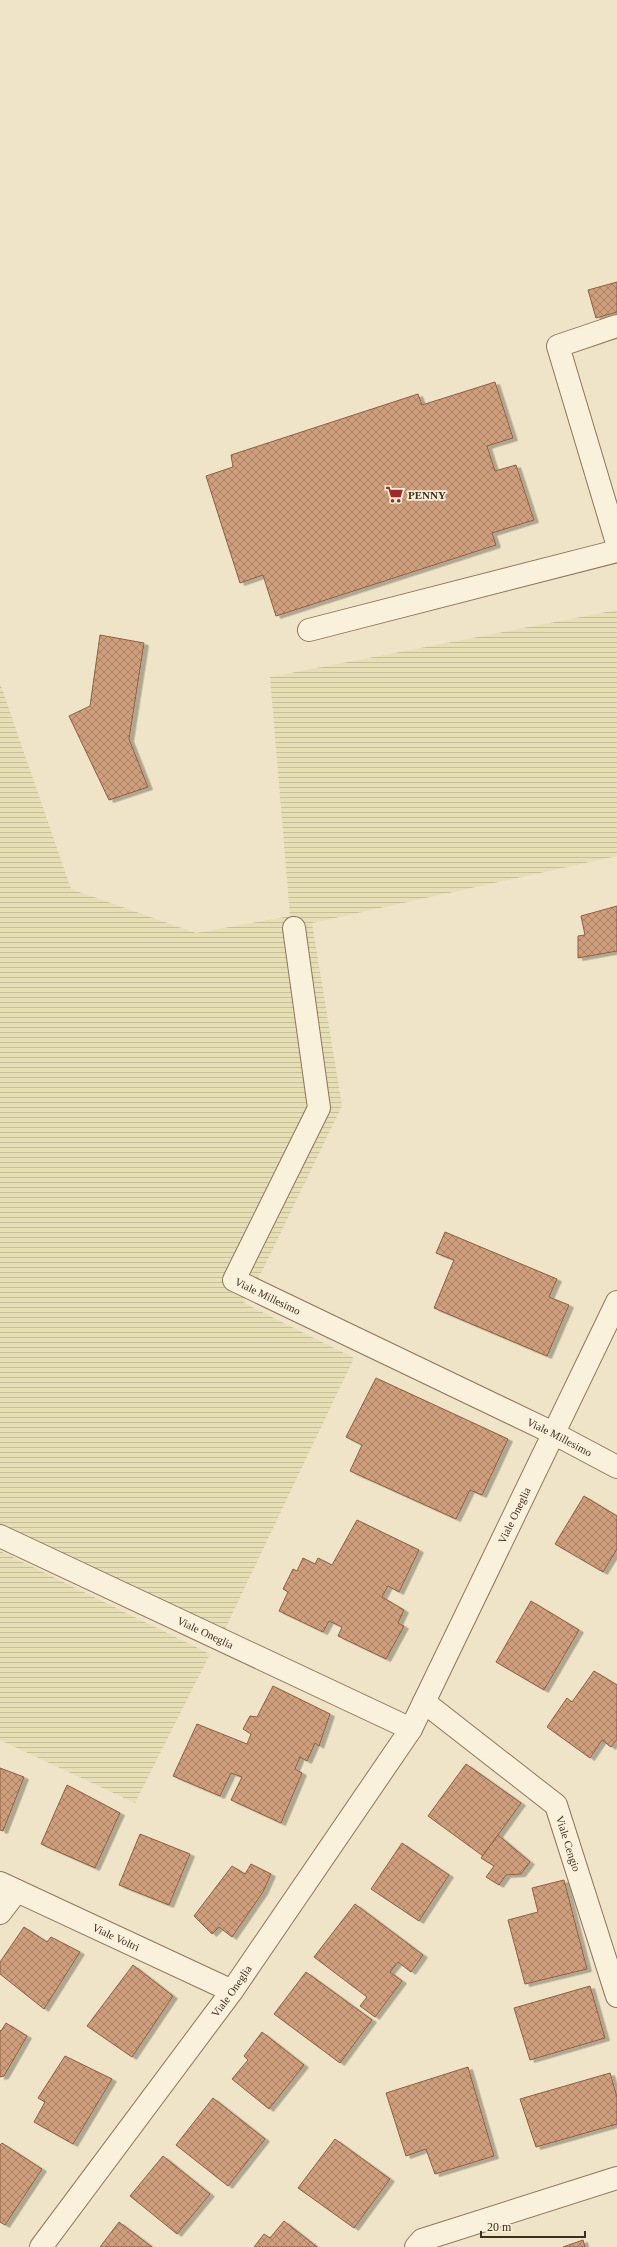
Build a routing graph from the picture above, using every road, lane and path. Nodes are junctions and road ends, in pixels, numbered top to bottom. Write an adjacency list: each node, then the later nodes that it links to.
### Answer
1 (617, 326): 2 (street)
2 (617, 543)
3 (617, 551): 4 (street)
4 (309, 630)
5 (294, 928): 7 (street, Viale Millesimo)
6 (617, 1302): 7 (street, Viale Oneglia)
7 (553, 1433): 8 (street, Viale Millesimo); 10 (street, Viale Oneglia)
8 (617, 1467)
9 (0, 1536): 11 (street, Viale Oneglia)
10 (424, 1702): 11 (street, Viale Oneglia); 15 (street, Viale Cengio)
11 (411, 1729): 14 (street, Viale Oneglia)
12 (8, 1887): 13 (street); 14 (street, Viale Voltri)
13 (0, 1912)
14 (232, 1991): 17 (street, Viale Oneglia)
15 (617, 1996)
16 (617, 2178): 18 (street)
17 (41, 2247)
18 (416, 2247)

